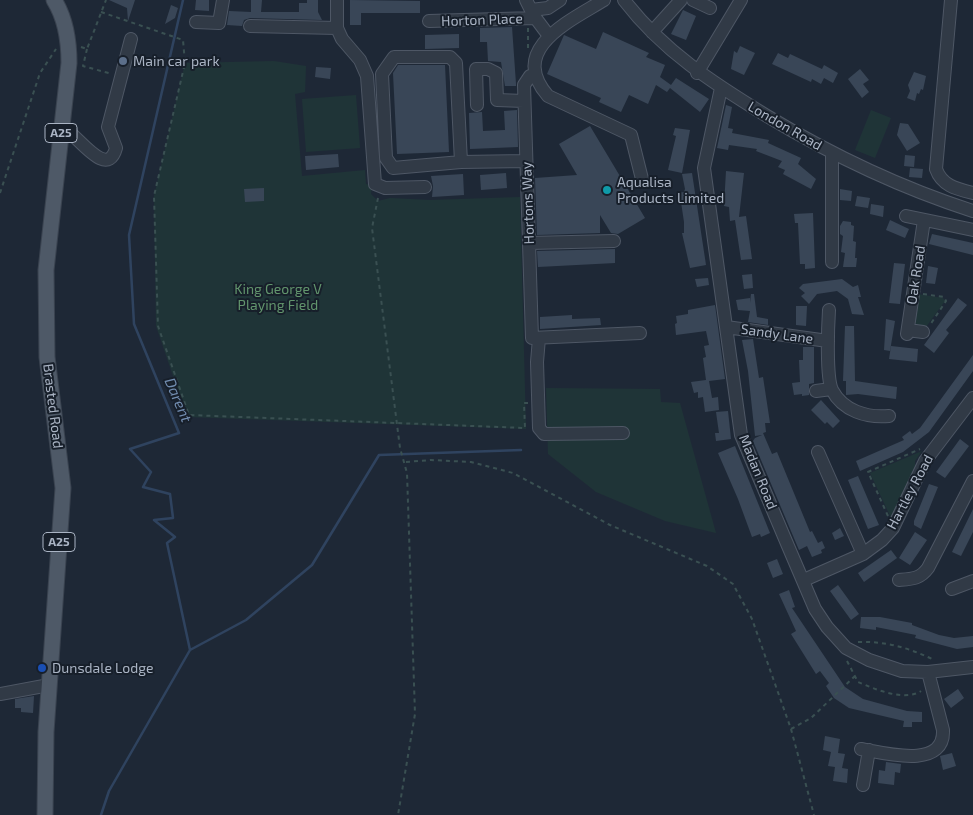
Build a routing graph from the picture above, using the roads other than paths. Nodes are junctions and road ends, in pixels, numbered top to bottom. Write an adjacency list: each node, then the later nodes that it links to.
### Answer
1 (54, 0): 25 (main road, Brasted Road / A25)
2 (223, 0): 14 (street)
3 (337, 0): 16 (street)
4 (560, 0): 12 (street, Horton Place)
5 (604, 0): 18 (street)
6 (624, 0): 17 (street, London Road)
7 (681, 0): 17 (street)
8 (693, 0): 11 (street)
9 (741, 0): 20 (street)
10 (950, 0): 31 (street)
11 (710, 8)
12 (530, 11): 13 (street, Horton Place); 18 (street)
13 (429, 21)
14 (196, 22)
15 (250, 26): 16 (street)
16 (337, 28): 30 (street)
17 (652, 32): 20 (street, London Road)
18 (549, 36): 21 (street)
19 (131, 39): 25 (street)
20 (698, 73): 22 (street, London Road)
21 (535, 74): 23 (street, Hortons Way); 29 (street)
22 (721, 88): 26 (street, London Road); 40 (street, Madan Road)
23 (524, 101): 24 (street); 27 (street, Hortons Way)
24 (477, 105)
25 (62, 127): 59 (main road, Brasted Road / A25)
26 (832, 153): 32 (street, London Road); 38 (street)
27 (526, 161): 28 (street); 37 (street, Hortons Way)
28 (461, 162): 28 (street)
29 (642, 179)
30 (425, 187)
31 (973, 193)
32 (973, 211)
33 (906, 216): 34 (street)
34 (924, 220): 35 (street); 41 (street, Oak Road)
35 (973, 230)
36 (614, 241): 37 (street)
37 (529, 243): 43 (street, Hortons Way)
38 (832, 262)
39 (827, 309): 44 (street, Sandy Lane)
40 (726, 327): 44 (street, Sandy Lane); 53 (street, Madan Road)
41 (923, 332)
42 (640, 333): 43 (street)
43 (536, 338): 49 (street, Hortons Way)
44 (828, 341): 45 (street, Sandy Lane)
45 (831, 389): 46 (street); 48 (street)
46 (816, 390)
47 (973, 398): 52 (street, Hartley Road)
48 (888, 416)
49 (622, 433)
50 (818, 452): 52 (street)
51 (973, 481): 54 (street)
52 (862, 554): 53 (street, Hartley Road)
53 (804, 580): 58 (street, Madan Road)
54 (899, 580)
55 (973, 581): 56 (street)
56 (952, 589)
57 (973, 667): 58 (street, Madan Road)
58 (930, 678): 61 (street)
59 (49, 685): 60 (street); 62 (main road, Brasted Road / A25)
60 (0, 694)
61 (863, 784)
62 (45, 815)

